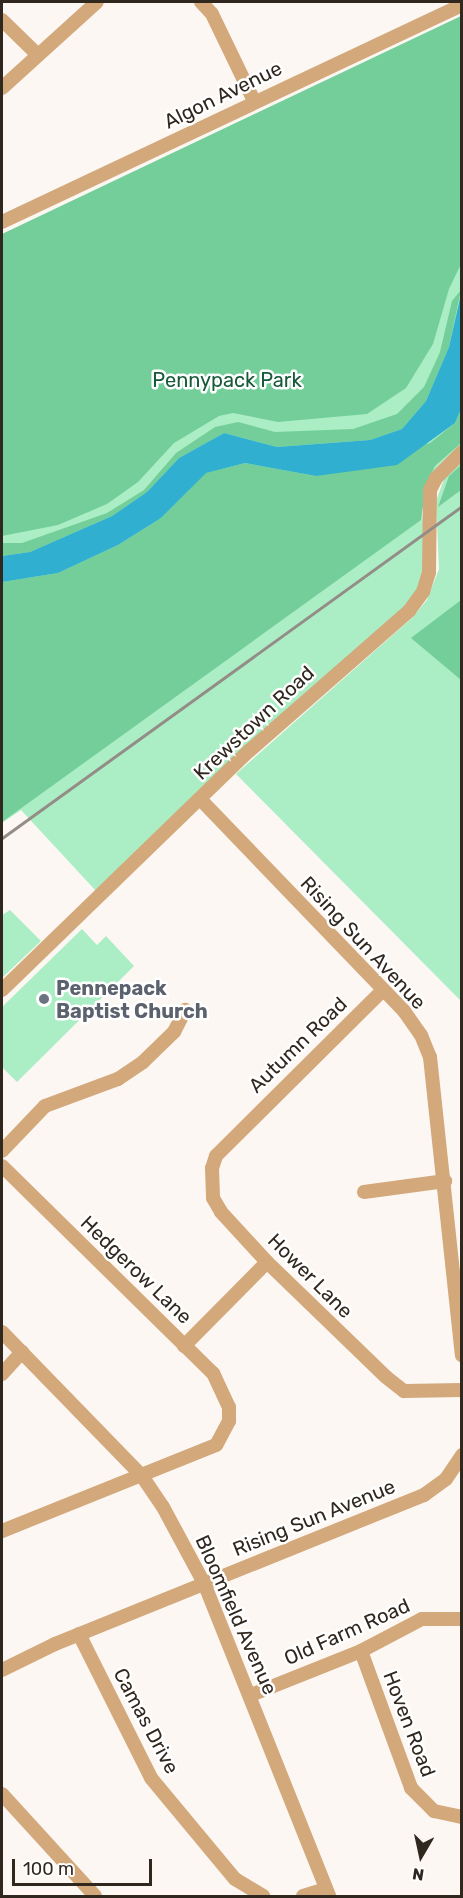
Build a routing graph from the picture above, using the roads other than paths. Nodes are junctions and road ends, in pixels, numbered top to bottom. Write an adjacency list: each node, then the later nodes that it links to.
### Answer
1 (97, 2): 5 (street)
2 (201, 2): 7 (street)
3 (462, 5): 7 (street, Algon Avenue)
4 (2, 20): 5 (street)
5 (37, 54): 6 (street)
6 (2, 88)
7 (254, 101): 8 (street, Algon Avenue)
8 (2, 222)
9 (462, 452): 10 (street, Krewstown Road)
10 (201, 800): 11 (street, Krewstown Road); 12 (street, Rising Sun Avenue)
11 (2, 990)
12 (382, 992): 14 (street, Autumn Road); 17 (street, Rising Sun Avenue)
13 (184, 1010): 15 (street)
14 (241, 1127): 19 (street, Hower Lane)
15 (2, 1151)
16 (2, 1166): 21 (street, Hedgerow Lane)
17 (445, 1181): 18 (street); 23 (street, Rising Sun Avenue)
18 (364, 1192)
19 (267, 1262): 21 (street); 25 (street, Hower Lane)
20 (2, 1332): 22 (street, Bloomfield Avenue)
21 (184, 1346): 27 (street, Hedgerow Lane)
22 (22, 1352): 24 (street); 27 (street, Bloomfield Avenue)
23 (462, 1355)
24 (2, 1374)
25 (462, 1390)
26 (462, 1455): 29 (street, Rising Sun Avenue)
27 (142, 1476): 28 (street); 29 (street, Bloomfield Avenue)
28 (2, 1531)
29 (204, 1583): 31 (street, Rising Sun Avenue); 34 (street, Bloomfield Avenue)
30 (462, 1619): 32 (street, Old Farm Road)
31 (79, 1634): 33 (street, Rising Sun Avenue); 39 (street, Camas Drive)
32 (361, 1650): 34 (street, Old Farm Road); 36 (street, Hoven Road)
33 (2, 1670)
34 (251, 1695): 37 (street, Bloomfield Avenue)
35 (2, 1794): 38 (street)
36 (462, 1817)
37 (327, 1893): 40 (street)
38 (95, 1896)
39 (263, 1896)
40 (303, 1896)

